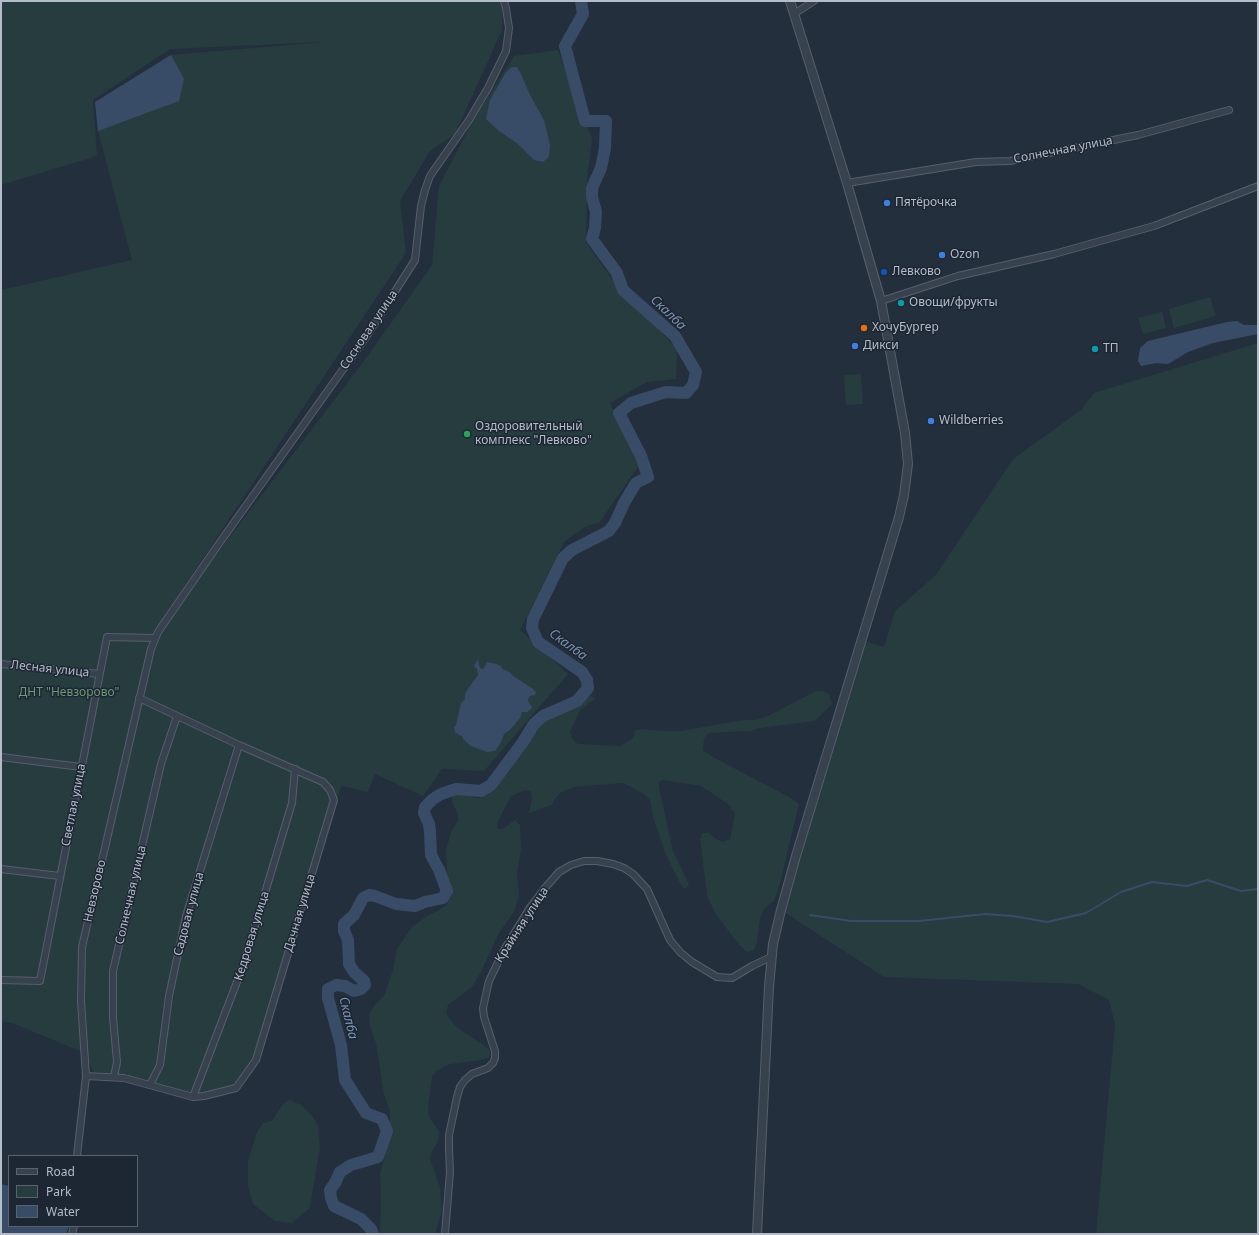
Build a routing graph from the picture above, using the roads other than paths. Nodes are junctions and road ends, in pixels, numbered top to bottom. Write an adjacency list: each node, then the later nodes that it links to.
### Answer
1 (504, 1): 9 (street, Сосновая улица)
2 (790, 1): 4 (street)
3 (814, 1): 4 (street)
4 (794, 14): 6 (street)
5 (1229, 110): 6 (street, Солнечная улица)
6 (847, 183): 8 (street)
7 (1258, 186): 8 (street)
8 (881, 301): 21 (street)
9 (158, 632): 10 (street, Невзорово)
10 (155, 638): 12 (street, Светлая улица); 13 (street, Невзорово)
11 (1, 664): 12 (street, Лесная улица)
12 (99, 674): 17 (street, Светлая улица)
13 (139, 698): 14 (street, Дачная улица); 23 (street, Невзорово)
14 (177, 716): 15 (street, Дачная улица); 24 (street, Солнечная улица)
15 (239, 745): 18 (street, Дачная улица); 25 (street, Садовая улица)
16 (1, 757): 17 (street)
17 (82, 768): 20 (street, Светлая улица)
18 (295, 770): 26 (street, Кедровая улица); 26 (street, Дачная улица)
19 (1, 869): 20 (street)
20 (60, 876): 22 (street, Светлая улица)
21 (771, 957): 28 (street, Крайняя улица); 29 (street)
22 (1, 980)
23 (86, 1076): 24 (street, Дачная улица); 27 (street, Невзорово)
24 (114, 1077): 25 (street, Дачная улица)
25 (150, 1085): 26 (street, Дачная улица)
26 (193, 1098)
27 (77, 1155)
28 (444, 1234)
29 (757, 1234)

